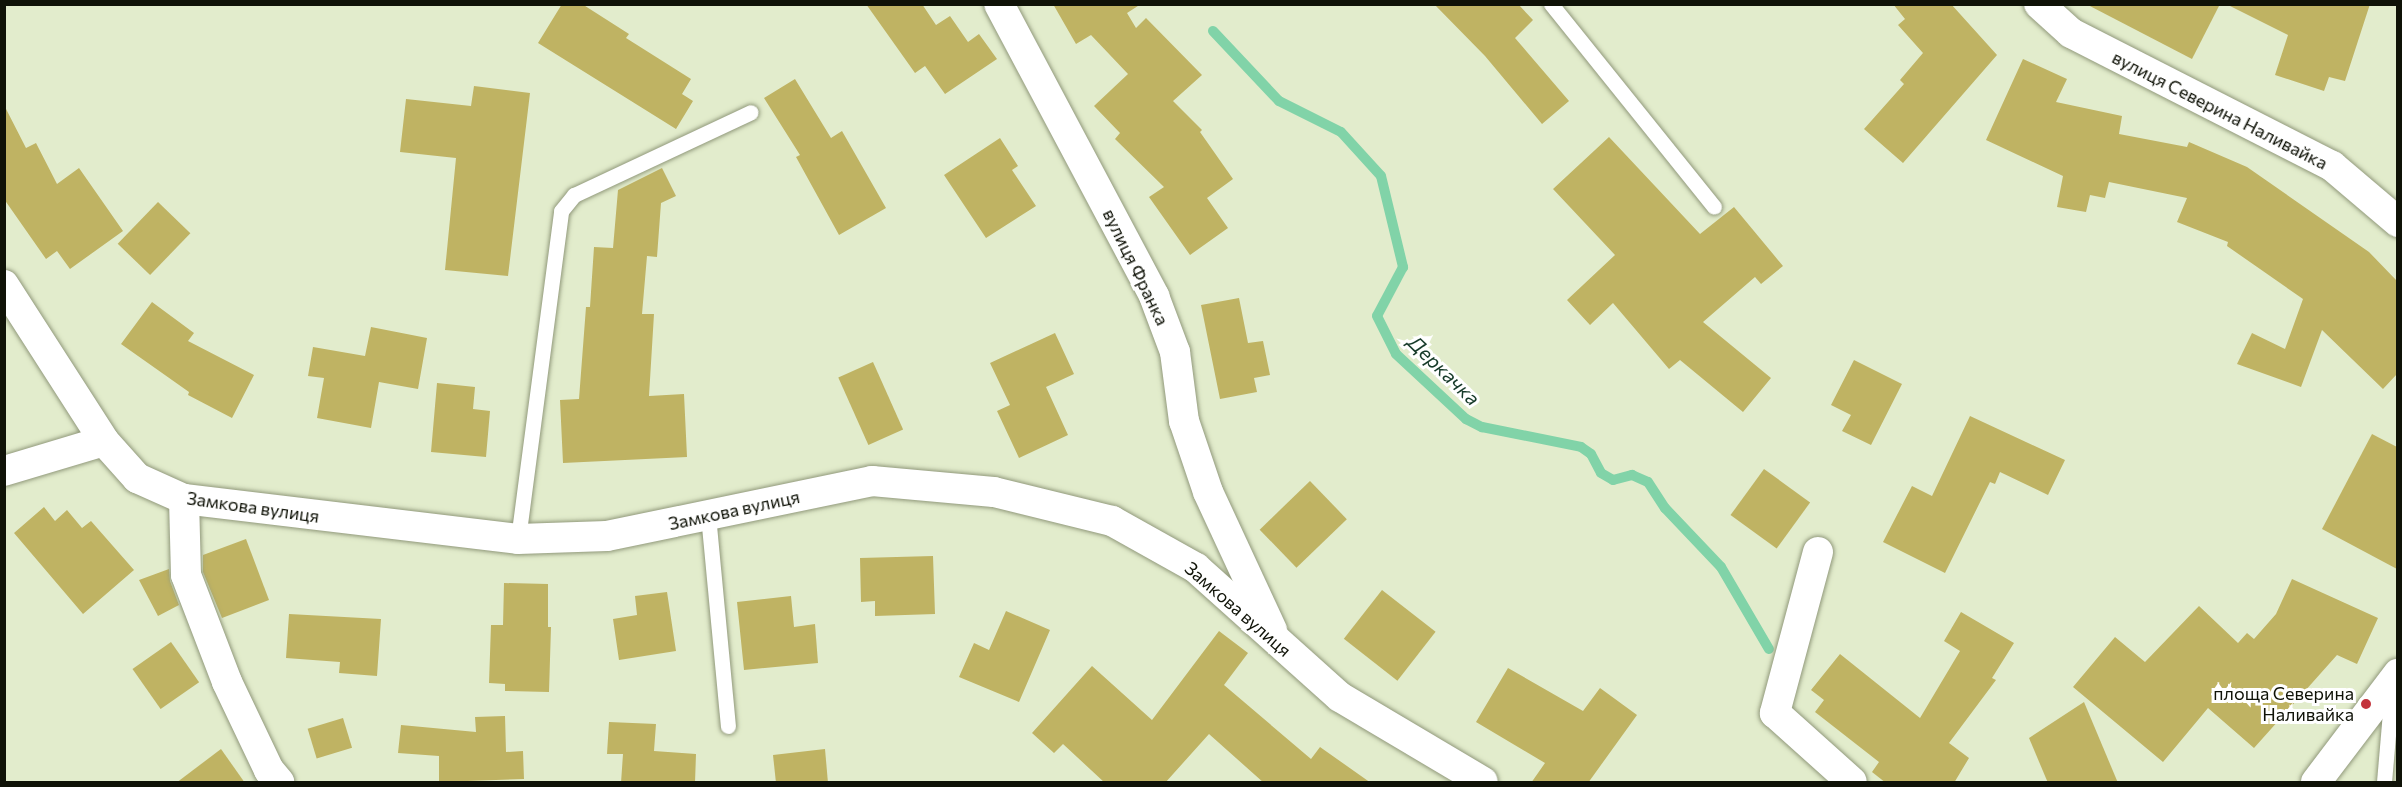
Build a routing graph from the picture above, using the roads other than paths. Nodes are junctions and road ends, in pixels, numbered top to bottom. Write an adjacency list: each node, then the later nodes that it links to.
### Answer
1 (999, 4): 14 (street, вулиця Франка)
2 (1551, 4): 5 (lane)
3 (2038, 4): 6 (street, вулиця Северина Наливайка)
4 (751, 112): 12 (lane)
5 (1714, 207)
6 (2397, 222)
7 (4, 285): 8 (street, Замкова вулиця)
8 (104, 441): 9 (street); 10 (street, Замкова вулиця)
9 (4, 471)
10 (184, 499): 12 (street, Замкова вулиця); 17 (street)
11 (708, 515): 12 (street, Замкова вулиця); 14 (street, Замкова вулиця); 16 (lane)
12 (518, 539)
13 (1818, 552): 19 (street)
14 (1279, 643): 18 (street, Замкова вулиця)
15 (2395, 677): 20 (street); 21 (lane)
16 (728, 726)
17 (279, 783)
18 (1483, 783)
19 (1852, 783)
20 (2316, 783)
21 (2384, 783)

